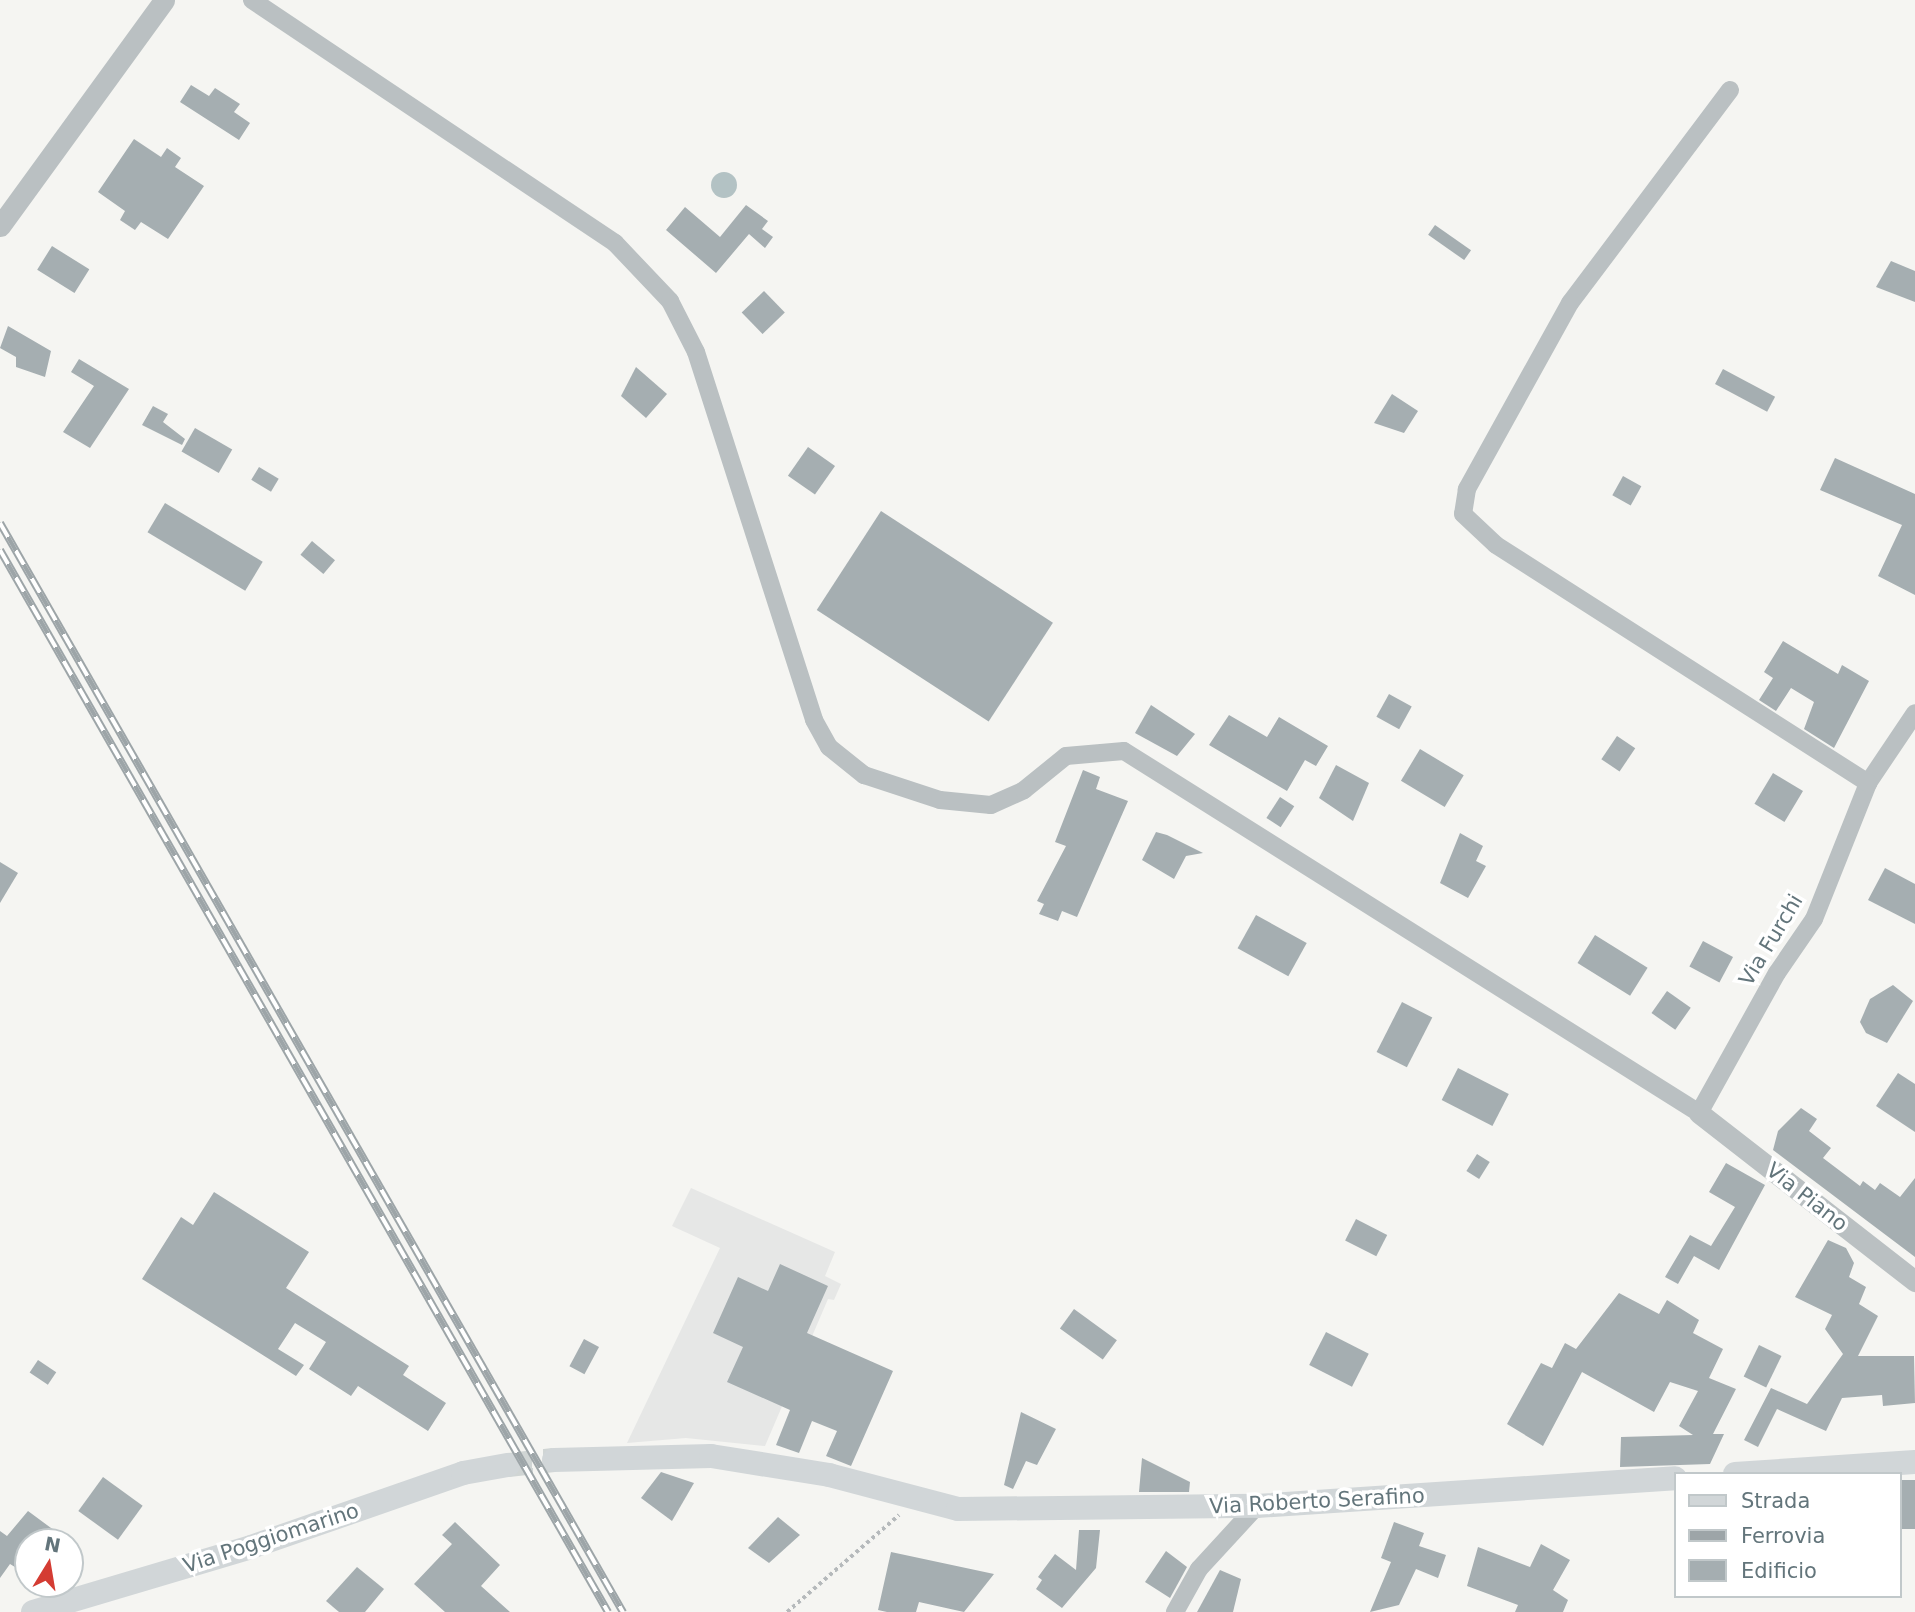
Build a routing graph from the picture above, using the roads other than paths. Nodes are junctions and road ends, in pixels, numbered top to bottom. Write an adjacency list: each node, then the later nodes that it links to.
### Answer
1 (164, 0): 4 (street)
2 (252, 0): 7 (street)
3 (1730, 90): 6 (street)
4 (0, 226)
5 (1915, 713): 6 (street, Via Furchi)
6 (1868, 783): 7 (street, Via Furchi)
7 (1699, 1113): 8 (street, Via Piano)
8 (1915, 1281)
9 (554, 1460): 14 (main road, Via Roberto Serafino)
10 (1915, 1462): 12 (main road)
11 (508, 1465): 15 (main road, Via Poggiomarino)
12 (1765, 1472)
13 (1674, 1478): 14 (main road, Via Roberto Serafino)
14 (1257, 1506): 16 (street)
15 (33, 1612)
16 (1175, 1612)

